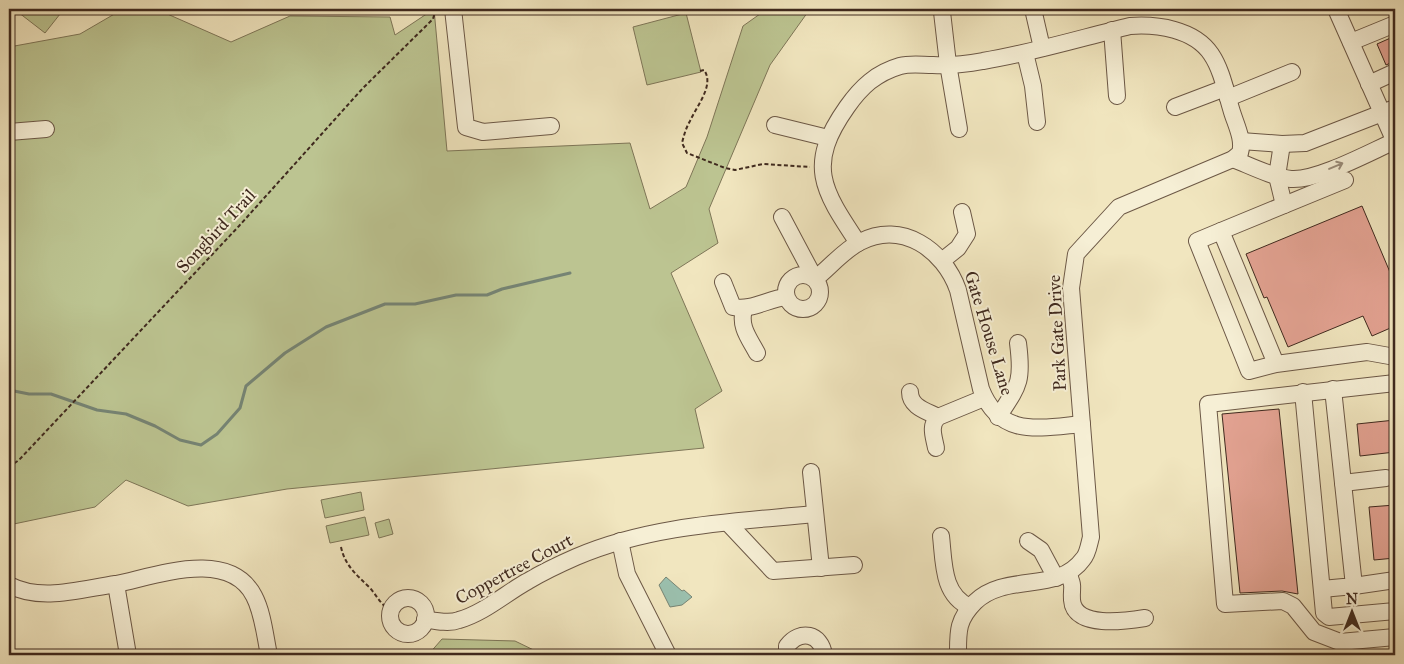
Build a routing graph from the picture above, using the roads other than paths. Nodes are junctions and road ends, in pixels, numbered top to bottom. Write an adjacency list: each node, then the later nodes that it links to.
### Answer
1 (453, 9): 20 (street)
2 (1033, 9): 8 (street)
3 (1336, 9): 7 (street)
4 (942, 12): 10 (street)
5 (1395, 24): 7 (street)
6 (1112, 30): 8 (street); 14 (street); 15 (street)
7 (1351, 42): 13 (street)
8 (1042, 48): 9 (street)
9 (1025, 53): 10 (street); 18 (street)
10 (948, 64): 21 (street); 24 (street)
11 (1292, 72): 14 (street)
12 (1395, 72): 13 (street)
13 (1369, 84): 17 (street)
14 (1226, 93): 16 (street); 25 (street)
15 (1117, 96)
16 (1175, 107)
17 (1389, 110): 26 (street); 27 (street)
18 (1036, 122)
19 (775, 125): 24 (street)
20 (551, 126)
21 (959, 128)
22 (46, 129): 23 (street)
23 (9, 132)
24 (828, 138): 36 (street)
25 (1241, 141): 27 (street); 28 (street)
26 (1395, 141): 31 (street, one-way to 26)
27 (1282, 144): 29 (street)
28 (1233, 159): 29 (street); 53 (street, Park Gate Drive)
29 (1277, 176): 31 (street); 32 (street)
30 (1345, 180): 31 (street)
31 (1308, 186): 32 (street)
32 (1284, 205): 35 (street)
33 (962, 212): 37 (street)
34 (782, 217): 38 (street)
35 (1221, 232): 45 (street); 45 (street)
36 (858, 243): 37 (street, Gate House Lane); 38 (street)
37 (943, 260): 50 (street, Gate House Lane)
38 (815, 280): 40 (street); 40 (street)
39 (723, 282): 41 (street)
40 (786, 297): 41 (street)
41 (744, 310): 43 (street)
42 (1018, 343): 52 (street)
43 (757, 353)
44 (1395, 357): 45 (street)
45 (1276, 364)
46 (1395, 383): 47 (street)
47 (1333, 389): 49 (street); 57 (street)
48 (910, 392): 51 (street)
49 (1303, 392): 70 (street); 75 (street)
50 (984, 398): 51 (street); 52 (street, Gate House Lane)
51 (938, 417): 54 (street)
52 (998, 417): 53 (street)
53 (1082, 424): 65 (street, Park Gate Drive)
54 (936, 448)
55 (811, 472): 58 (street)
56 (1386, 478): 57 (street)
57 (1343, 482): 69 (street)
58 (814, 514): 59 (street, Coppertree Court); 64 (street)
59 (728, 523): 61 (street, Coppertree Court); 64 (street)
60 (941, 536): 71 (street)
61 (620, 541): 74 (street, Coppertree Court); 78 (street)
62 (1028, 541): 65 (street)
63 (854, 566): 64 (street)
64 (821, 568)
65 (1062, 576): 71 (street); 73 (street)
66 (1395, 580): 69 (street)
67 (116, 584): 68 (street); 76 (street); 77 (street)
68 (9, 585)
69 (1354, 586): 70 (street)
70 (1322, 589): 72 (street)
71 (970, 607): 81 (street)
72 (1395, 611)
73 (1145, 618)
74 (426, 619): 74 (street)
75 (1395, 637)
76 (128, 655)
77 (269, 655)
78 (668, 655)
79 (787, 655): 80 (street)
80 (824, 655)
81 (958, 655)

